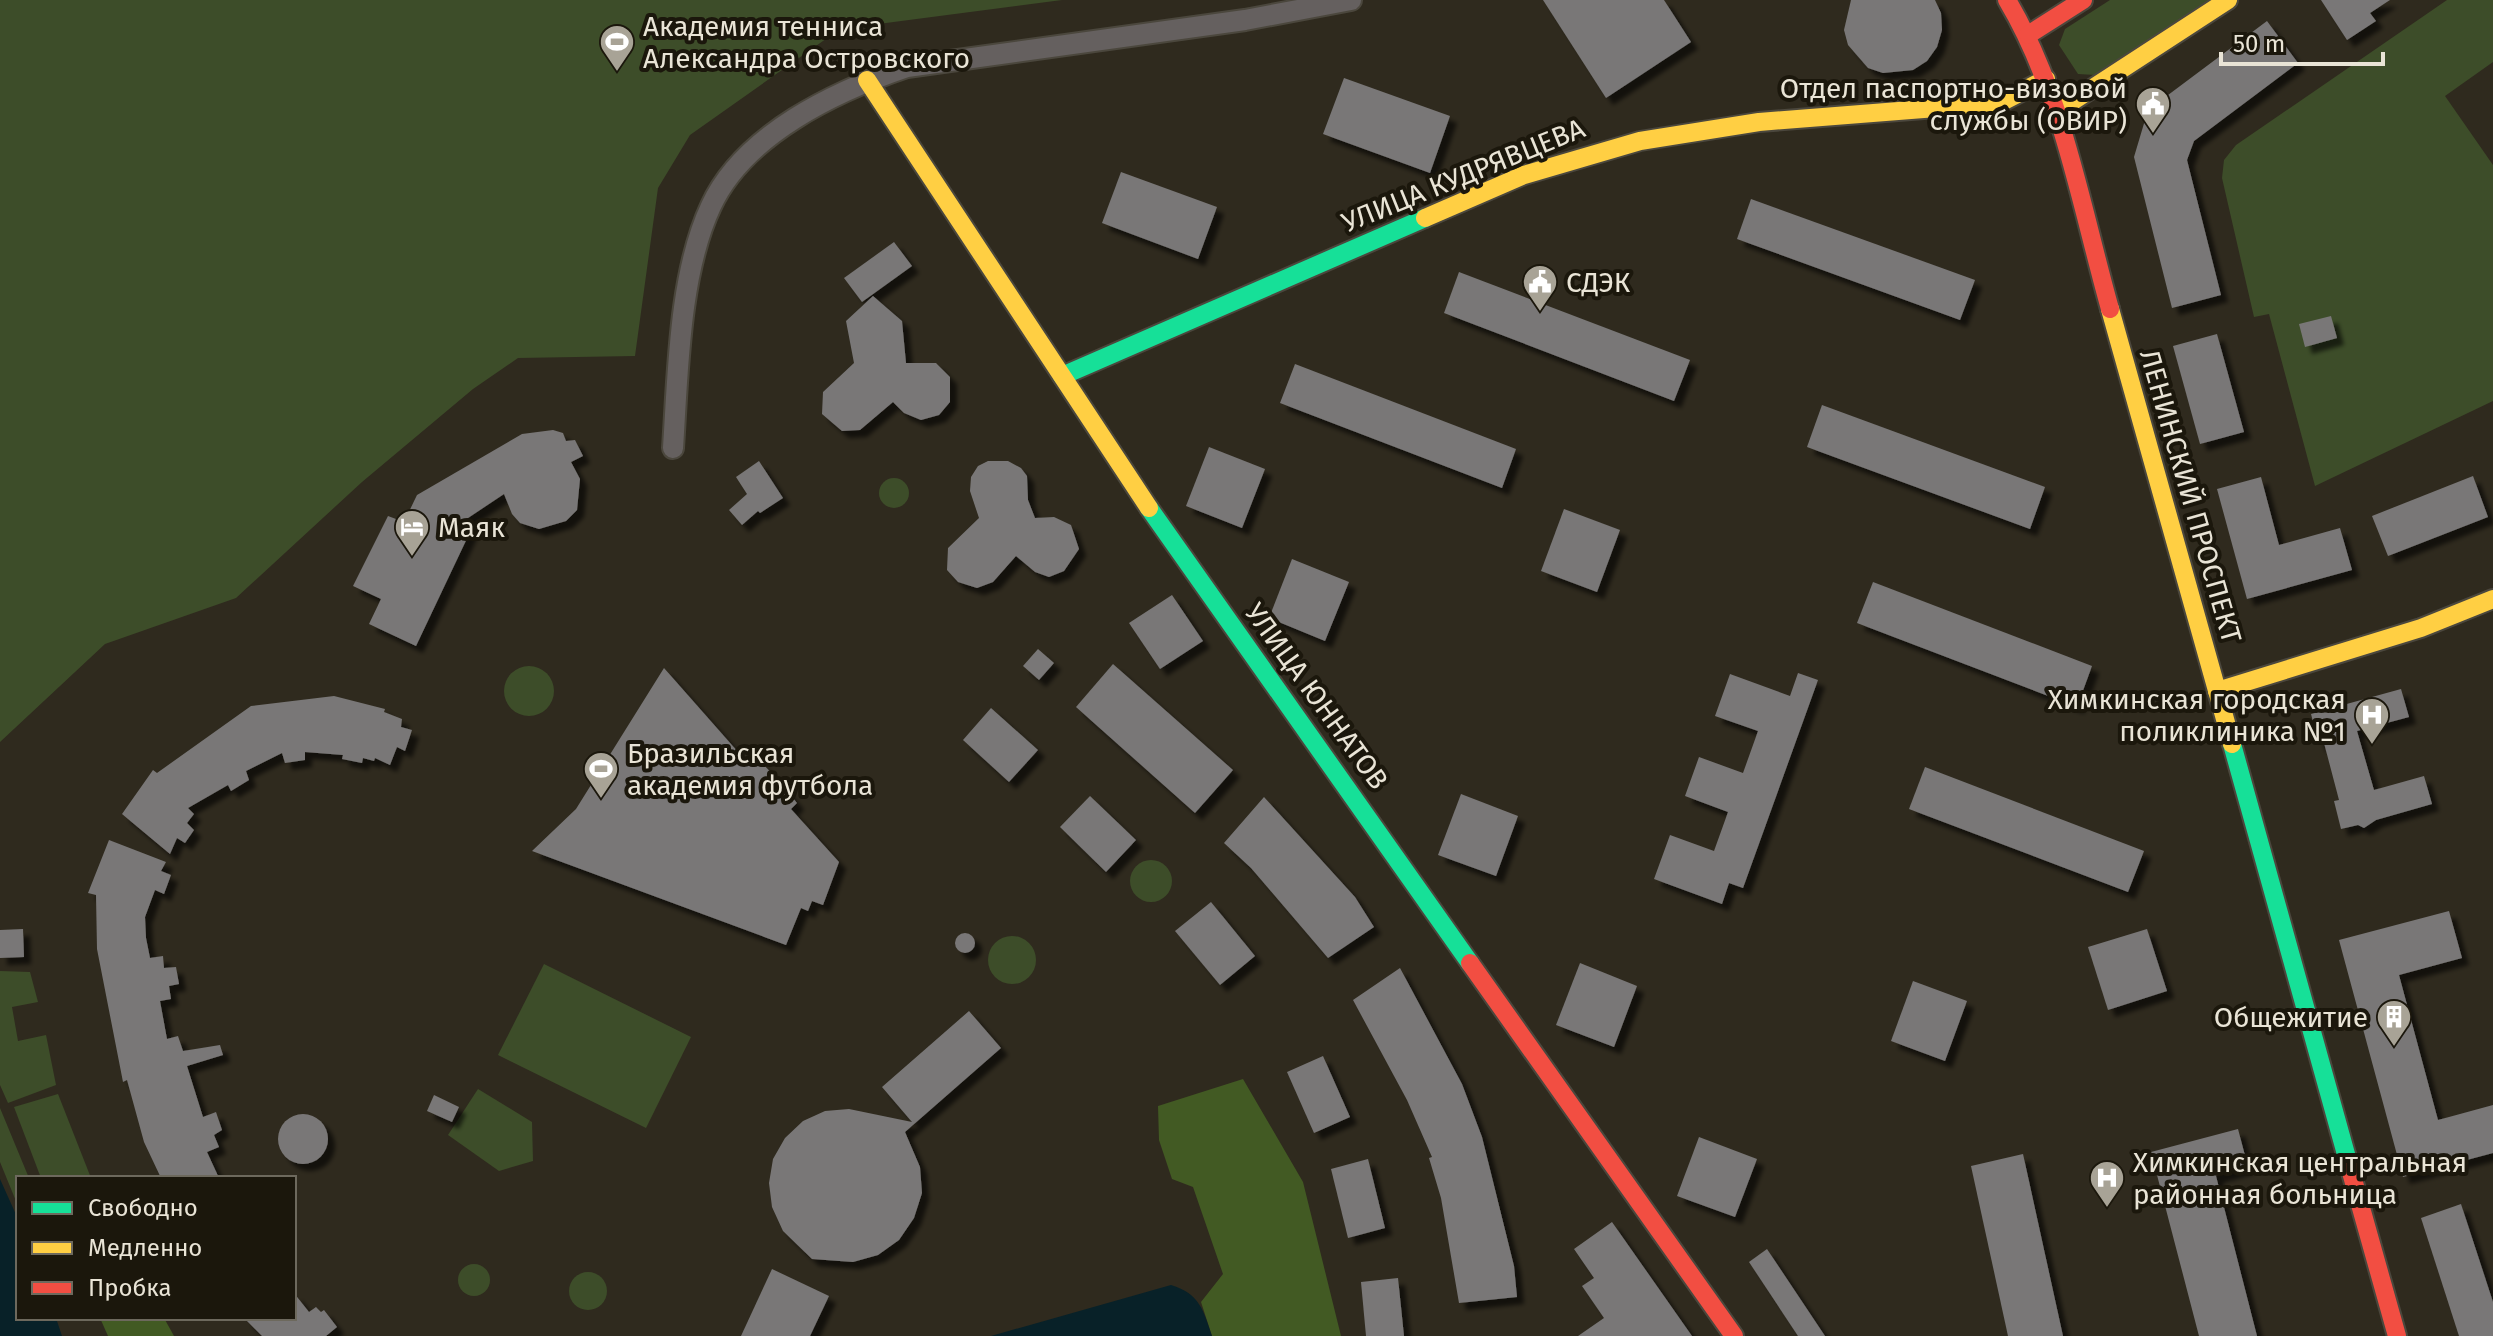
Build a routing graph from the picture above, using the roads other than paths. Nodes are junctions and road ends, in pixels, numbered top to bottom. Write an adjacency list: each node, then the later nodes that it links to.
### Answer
1 (1351, 0): 7 (street)
2 (2007, 0): 5 (street, ЛЕНИНСКИЙ ПРОСПЕКТ)
3 (2083, 0): 5 (street)
4 (2228, 0): 8 (street)
5 (2028, 35): 6 (street, ЛЕНИНСКИЙ ПРОСПЕКТ)
6 (2046, 79): 8 (street, ЛЕНИНСКИЙ ПРОСПЕКТ); 9 (street, УЛИЦА КУДРЯВЦЕВА)
7 (867, 80): 9 (street, УЛИЦА ЮННАТОВ); 10 (street)
8 (2053, 114): 12 (street, ЛЕНИНСКИЙ ПРОСПЕКТ)
9 (1062, 376): 13 (street, УЛИЦА ЮННАТОВ)
10 (673, 448)
11 (2493, 599): 12 (street)
12 (2217, 691): 14 (street, ЛЕНИНСКИЙ ПРОСПЕКТ)
13 (1734, 1336)
14 (2397, 1336)

